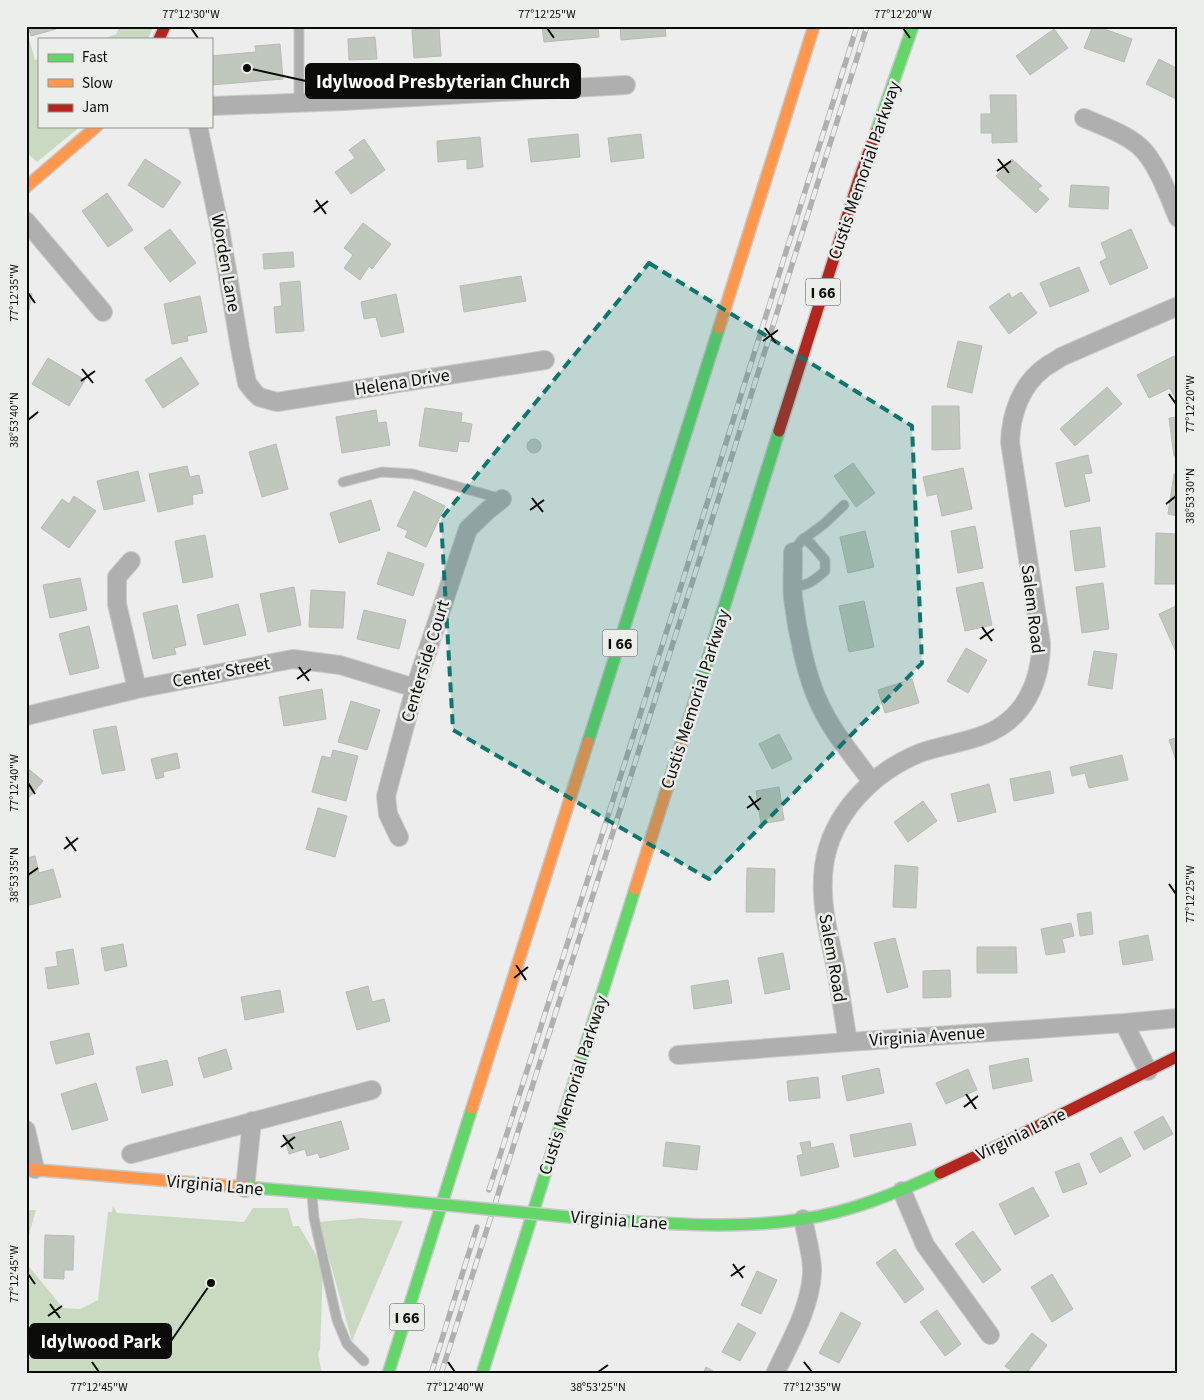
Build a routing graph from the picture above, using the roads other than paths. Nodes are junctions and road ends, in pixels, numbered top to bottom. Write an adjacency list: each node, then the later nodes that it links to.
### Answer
1 (165, 26): 5 (main road)
2 (299, 26): 7 (lane)
3 (814, 26): 47 (main road, I 66)
4 (914, 26): 48 (main road, Custis Memorial Parkway / I 66)
5 (159, 38)
6 (626, 85): 7 (street)
7 (299, 103): 8 (street)
8 (212, 106)
9 (1084, 118): 13 (street)
10 (96, 128): 12 (main road)
11 (198, 128): 18 (street, Worden Lane)
12 (26, 187)
13 (1178, 218)
14 (26, 221): 16 (street)
15 (1178, 306): 28 (street, Salem Road)
16 (103, 312)
17 (545, 360): 18 (street, Helena Drive)
18 (259, 397)
19 (343, 482): 20 (lane)
20 (502, 499): 26 (street, Centerside Court)
21 (844, 505): 22 (lane)
22 (799, 545): 24 (street); 24 (lane)
23 (131, 561): 25 (street)
24 (793, 587): 28 (street)
25 (137, 688): 26 (street, Center Street); 27 (street, Center Street)
26 (415, 688): 29 (street, Centerside Court)
27 (26, 716)
28 (872, 782): 32 (street, Salem Road)
29 (400, 837)
30 (1178, 1018): 31 (street, Virginia Avenue)
31 (1124, 1023): 32 (street, Virginia Avenue); 35 (street)
32 (848, 1042): 33 (street, Virginia Avenue)
33 (678, 1055)
34 (1178, 1056): 35 (main road, Virginia Lane)
35 (1148, 1071): 42 (main road, Virginia Lane)
36 (372, 1090): 37 (street)
37 (252, 1121): 39 (street); 41 (street)
38 (26, 1130): 40 (street)
39 (131, 1154)
40 (31, 1169): 41 (main road, Virginia Lane)
41 (245, 1188): 43 (main road, Virginia Lane)
42 (902, 1191): 44 (main road, Virginia Lane); 45 (street)
43 (312, 1194): 44 (main road, Virginia Lane, bridge); 46 (lane)
44 (804, 1219): 49 (street)
45 (990, 1335)
46 (364, 1361)
47 (388, 1374)
48 (482, 1374)
49 (775, 1374)

